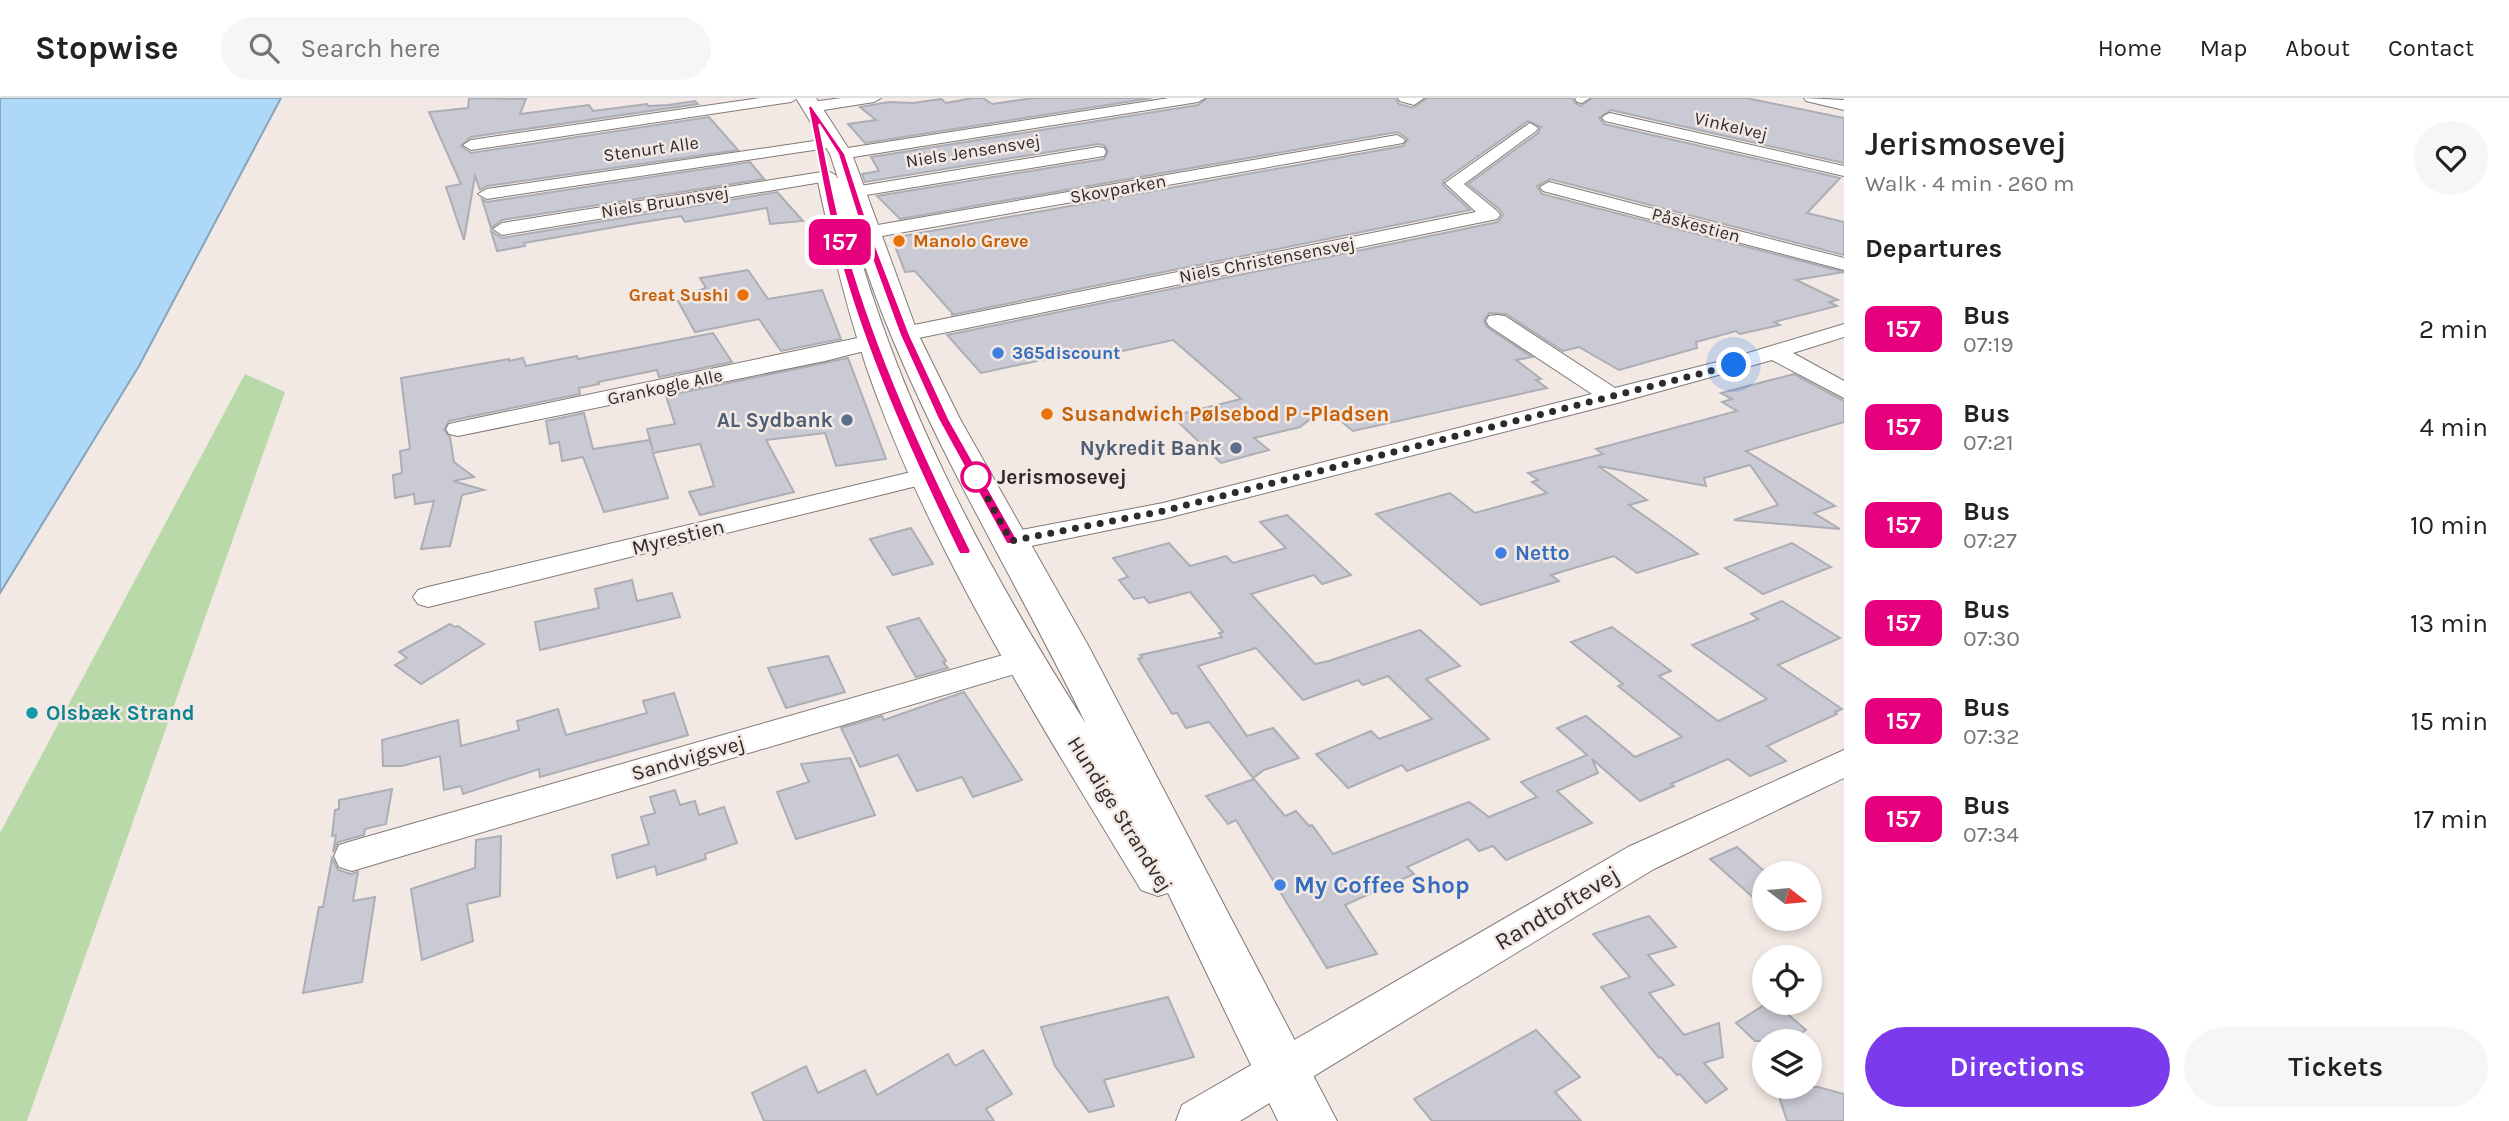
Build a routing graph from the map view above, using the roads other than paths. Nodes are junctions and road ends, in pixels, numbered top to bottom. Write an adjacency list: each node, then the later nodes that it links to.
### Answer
1 (874, 98): 6 (street)
2 (1198, 98): 13 (street)
3 (1405, 98): 4 (street)
4 (1417, 98)
5 (1811, 98): 7 (street)
6 (803, 101): 11 (street); 13 (main road)
7 (1844, 104)
8 (1611, 118): 14 (street, Vinkelvej)
9 (1530, 128): 23 (street, Niels Christensensvej)
10 (1397, 140): 19 (street, Skovparken)
11 (471, 145)
12 (1098, 152): 16 (street, Niels Jensensvej)
13 (830, 158): 16 (main road); 17 (street, Stenurt Alle); 18 (street, Niels Bruunsvej); 19 (main road)
14 (1844, 171)
15 (1549, 187): 20 (street, Påskestien)
16 (854, 192): 19 (main road)
17 (487, 194)
18 (502, 229)
19 (853, 235): 23 (main road, Hundige Strandvej); 24 (main road, Hundige Strandvej)
20 (1844, 264)
21 (1497, 321): 27 (street)
22 (1844, 330): 25 (street)
23 (904, 334): 30 (main road, Hundige Strandvej)
24 (872, 342): 28 (street, Grankogle Alle); 29 (main road, Hundige Strandvej)
25 (1776, 353): 26 (street); 27 (street)
26 (1844, 391)
27 (1613, 397): 30 (street)
28 (458, 429)
29 (928, 476): 31 (main road, Hundige Strandvej); 32 (street, Myrestien)
30 (1011, 541): 31 (main road); 36 (main road, Hundige Strandvej)
31 (964, 551): 33 (main road, Hundige Strandvej)
32 (428, 597)
33 (1024, 660): 35 (street, Sandvigsvej); 36 (main road, Hundige Strandvej)
34 (1844, 762): 36 (street, Randtoftevej)
35 (352, 856)
36 (1282, 1073): 37 (street, Randtoftevej); 38 (main road, Hundige Strandvej)
37 (1198, 1121)
38 (1308, 1121)

